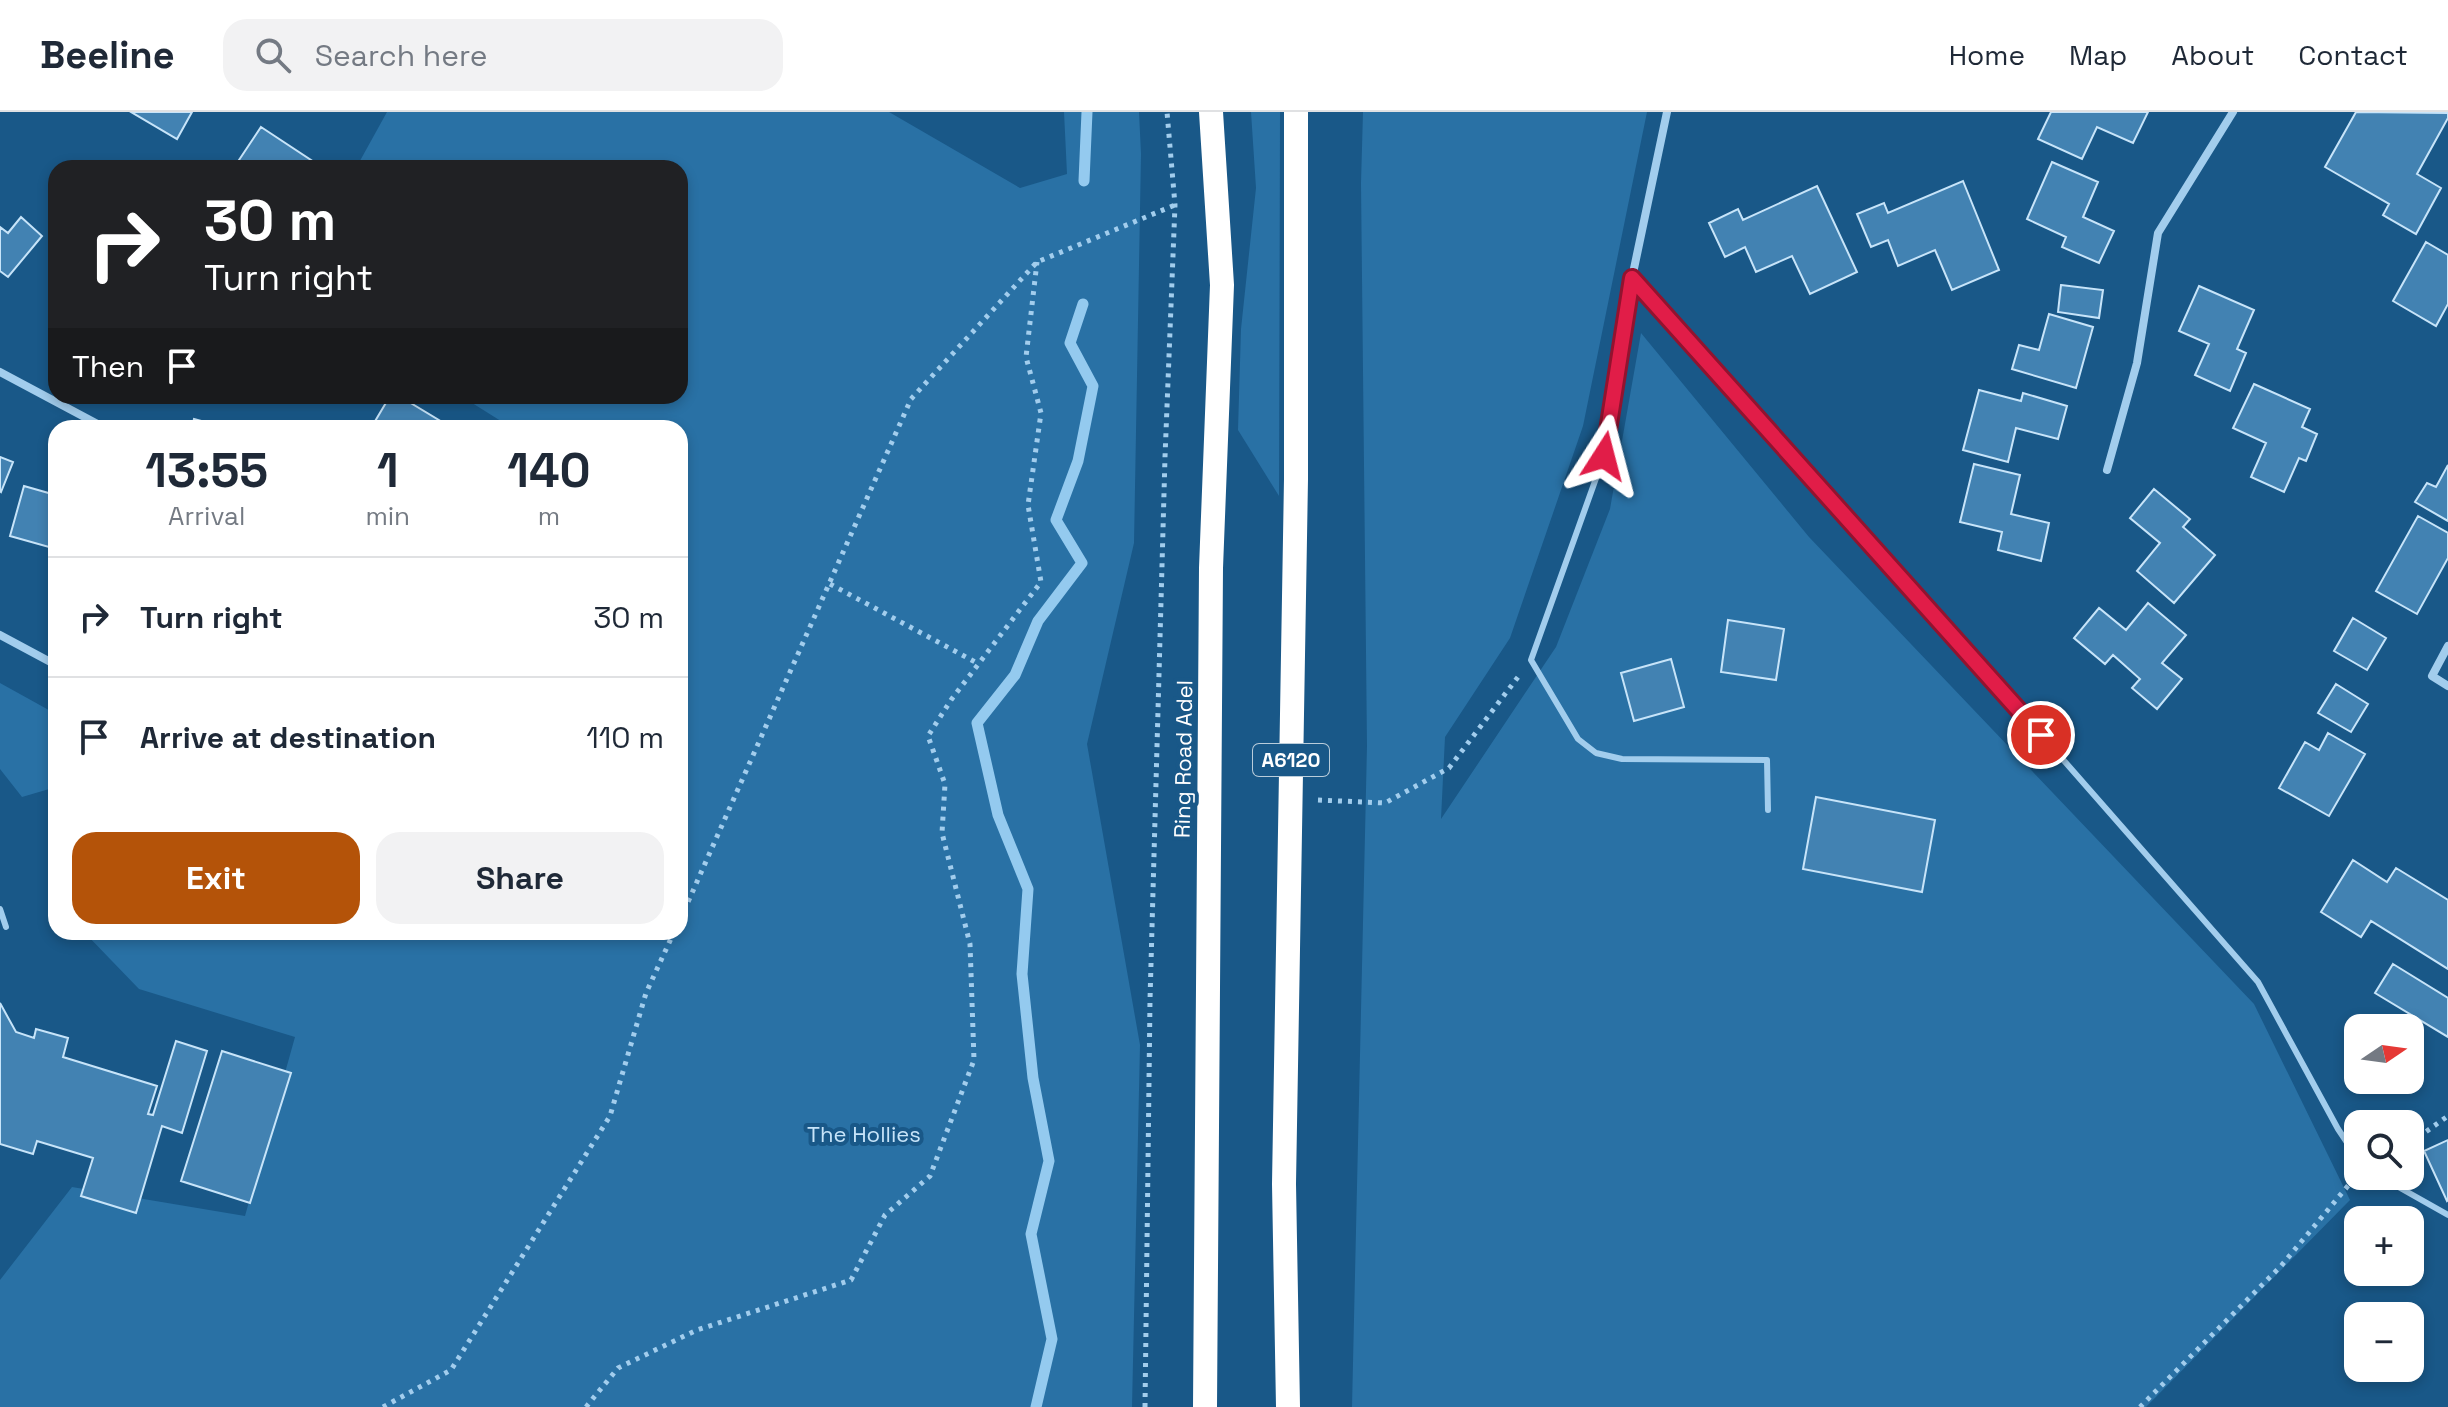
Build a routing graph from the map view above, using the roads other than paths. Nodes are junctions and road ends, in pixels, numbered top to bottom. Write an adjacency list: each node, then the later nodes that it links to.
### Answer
1 (1211, 112): 22 (highway, Ring Road Adel)
2 (1296, 112): 23 (highway, A6120)
3 (1667, 112): 5 (street)
4 (2233, 112): 11 (street)
5 (1632, 278): 10 (street); 19 (lane)
6 (0, 372): 7 (street)
7 (48, 398)
8 (60, 404): 9 (street)
9 (90, 420)
10 (1604, 456): 16 (lane)
11 (2107, 470)
12 (0, 635): 14 (street)
13 (2448, 646): 15 (street)
14 (48, 661)
15 (2448, 686)
16 (1768, 810)
17 (0, 909): 18 (lane)
18 (6, 927)
19 (2344, 1138)
20 (2404, 1190): 21 (lane)
21 (2448, 1215)
22 (1205, 1407)
23 (1288, 1407)

